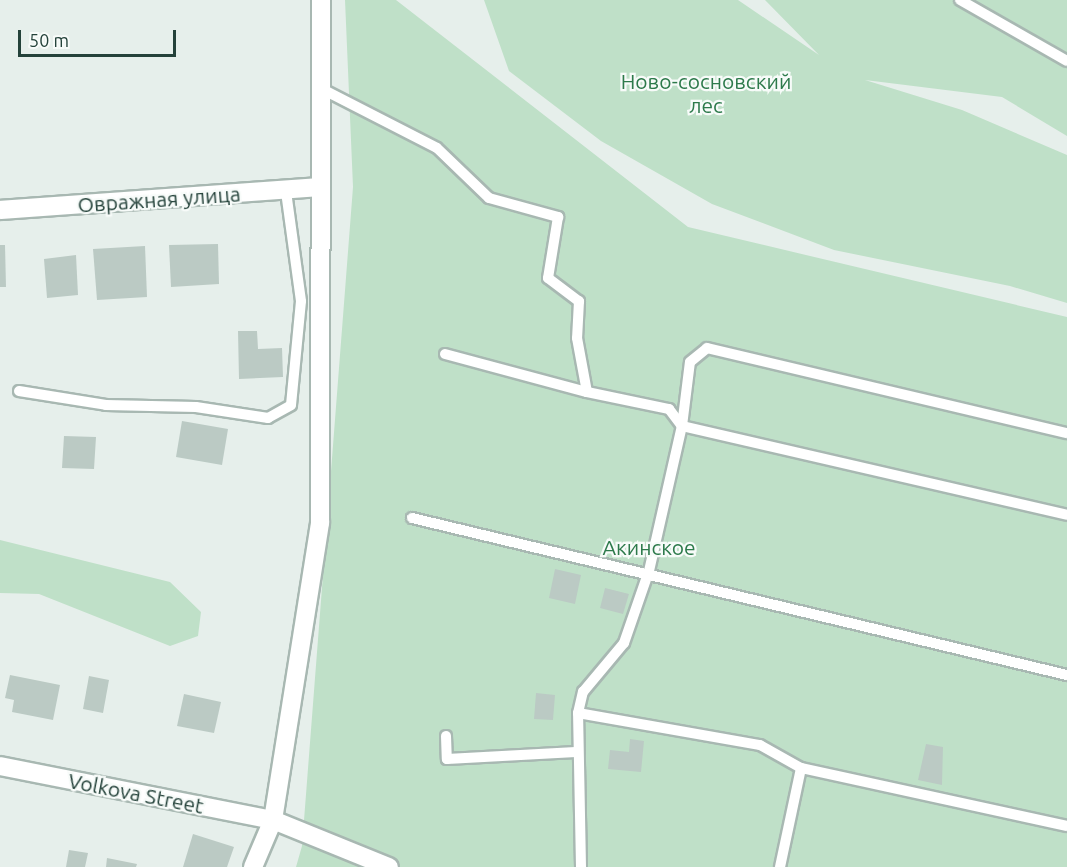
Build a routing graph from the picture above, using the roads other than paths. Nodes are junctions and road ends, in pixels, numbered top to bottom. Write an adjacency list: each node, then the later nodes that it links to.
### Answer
1 (321, 0): 4 (street)
2 (960, 0): 3 (lane)
3 (1067, 61)
4 (320, 88): 5 (street); 10 (lane)
5 (318, 187): 6 (street, Овражная улица); 22 (street)
6 (286, 191): 7 (street, Овражная улица); 9 (lane)
7 (0, 210)
8 (445, 354): 10 (lane)
9 (19, 391)
10 (587, 392): 11 (lane)
11 (682, 426): 12 (lane); 13 (lane); 15 (lane)
12 (1067, 433)
13 (1067, 515)
14 (412, 518): 15 (lane)
15 (648, 570): 16 (lane); 17 (lane)
16 (1067, 675)
17 (578, 713): 19 (lane); 21 (lane)
18 (446, 736): 19 (lane)
19 (576, 752): 26 (lane)
20 (0, 766): 22 (street, Volkova Street)
21 (801, 768): 23 (lane); 27 (lane)
22 (273, 820): 24 (street); 25 (street, Volkova Street)
23 (1067, 826)
24 (253, 867)
25 (389, 867)
26 (580, 867)
27 (780, 867)

